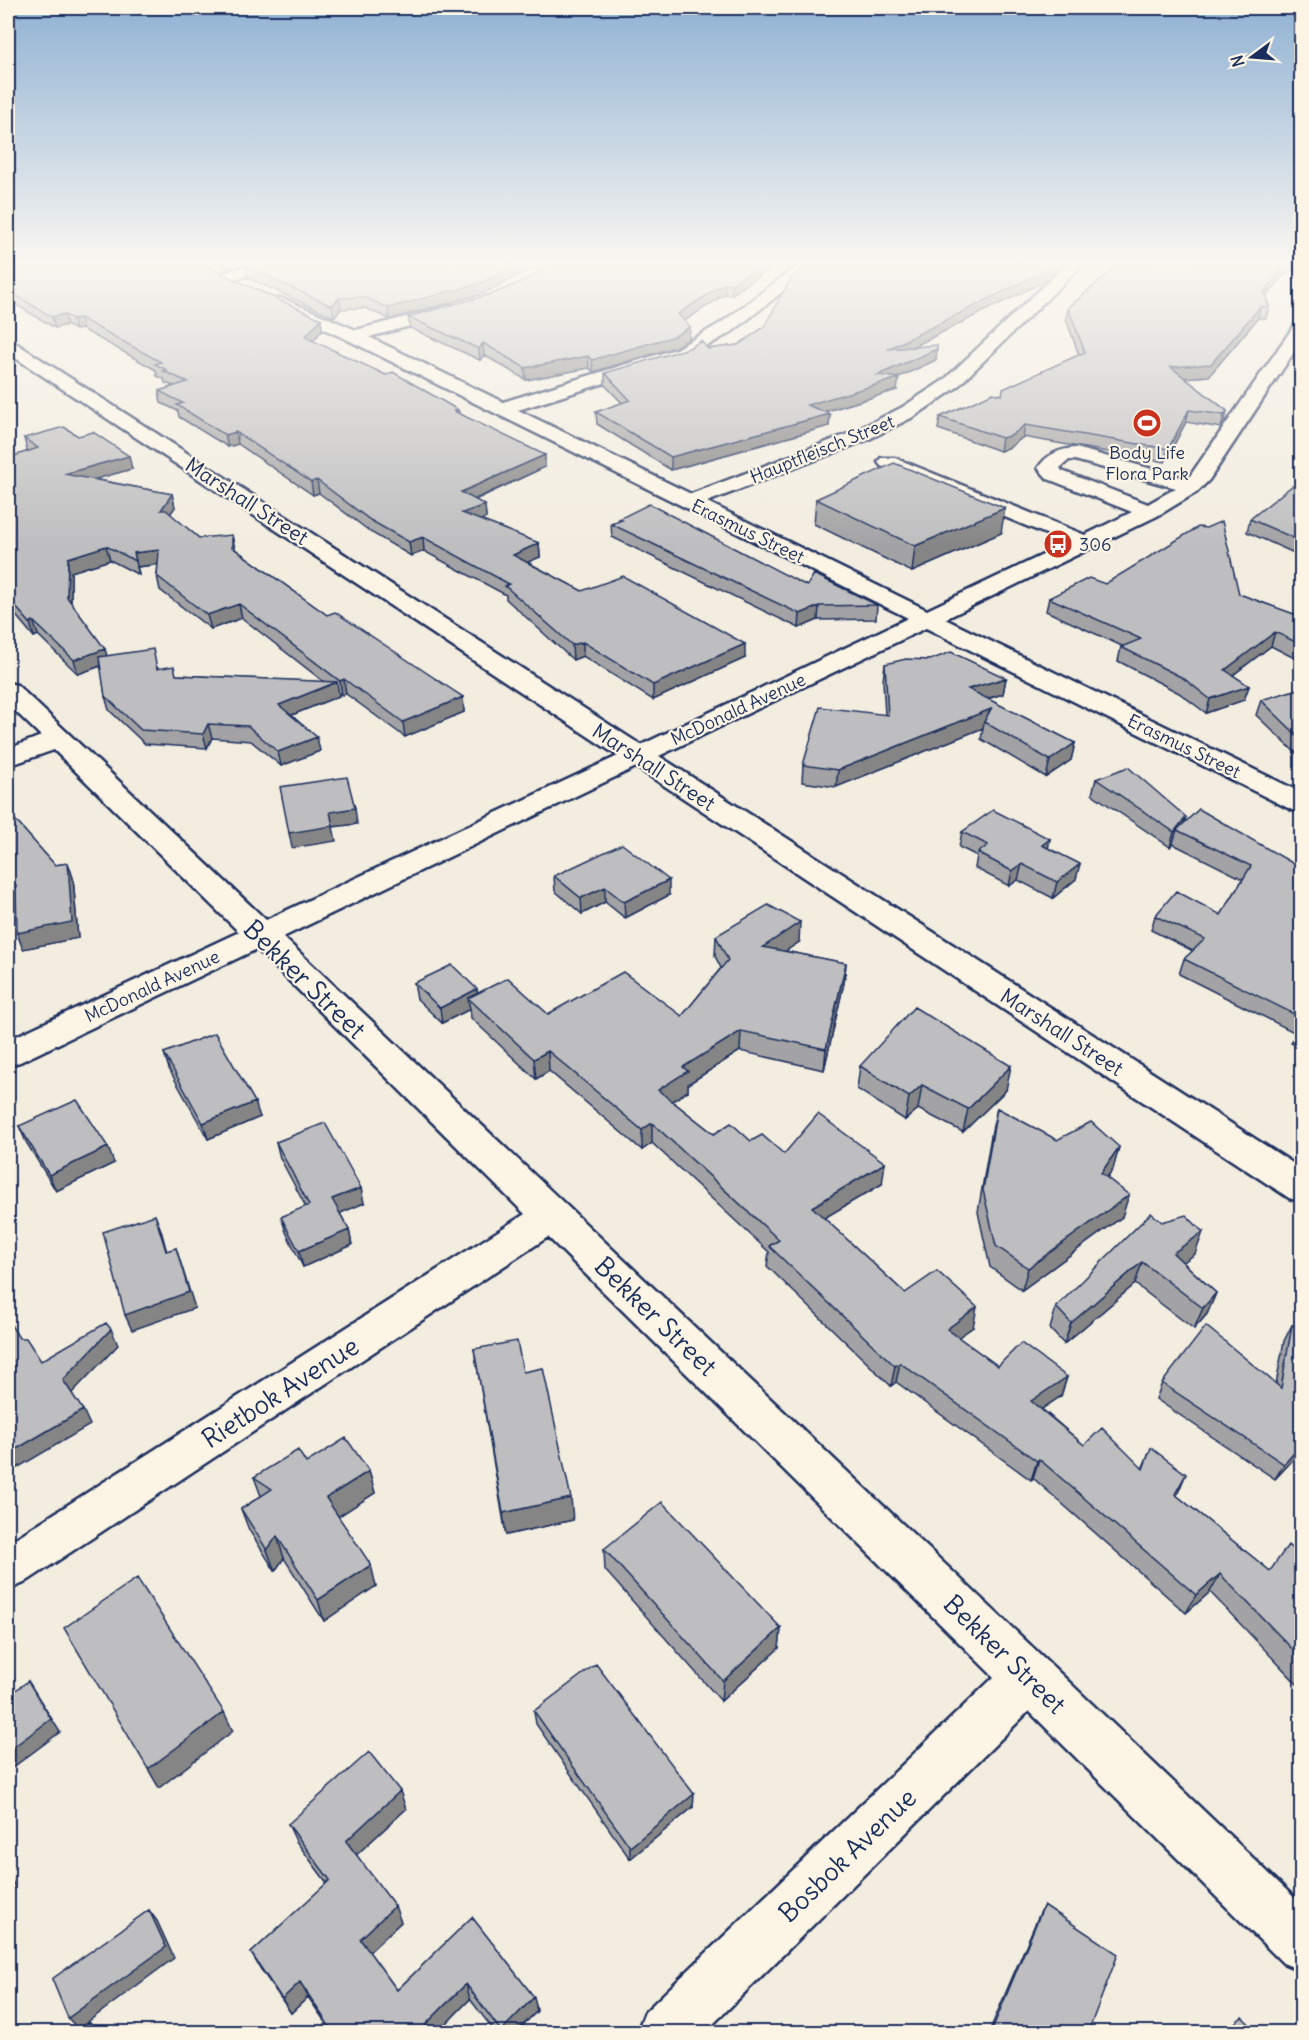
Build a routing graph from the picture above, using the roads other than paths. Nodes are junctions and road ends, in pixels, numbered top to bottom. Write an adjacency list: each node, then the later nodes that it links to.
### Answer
1 (24, 356): 15 (street, Marshall Street)
2 (394, 356): 6 (street, Erasmus Street)
3 (672, 356): 6 (street)
4 (979, 356): 9 (street, Hauptfleisch Street)
5 (1283, 356): 8 (street, McDonald Avenue)
6 (500, 409): 9 (street, Erasmus Street)
7 (888, 462): 11 (street)
8 (1192, 486): 10 (street, McDonald Avenue); 10 (street)
9 (690, 502): 12 (street, Erasmus Street)
10 (1150, 512): 11 (street, McDonald Avenue)
11 (1087, 543): 12 (street, McDonald Avenue)
12 (927, 619): 15 (street, McDonald Avenue); 17 (street, Erasmus Street)
13 (8, 690): 14 (street, Bekker Street)
14 (58, 739): 16 (street); 18 (street, Bekker Street)
15 (639, 756): 18 (street, McDonald Avenue); 20 (street, Marshall Street)
16 (8, 758)
17 (1302, 804)
18 (259, 935): 19 (street, McDonald Avenue); 21 (street, Bekker Street)
19 (8, 1054)
20 (1302, 1188)
21 (553, 1215): 22 (street, Rietbok Avenue); 23 (street, Bekker Street)
22 (8, 1568)
23 (1029, 1677): 24 (street, Bekker Street); 25 (street, Bosbok Avenue)
24 (1302, 1944)
25 (665, 2032)

